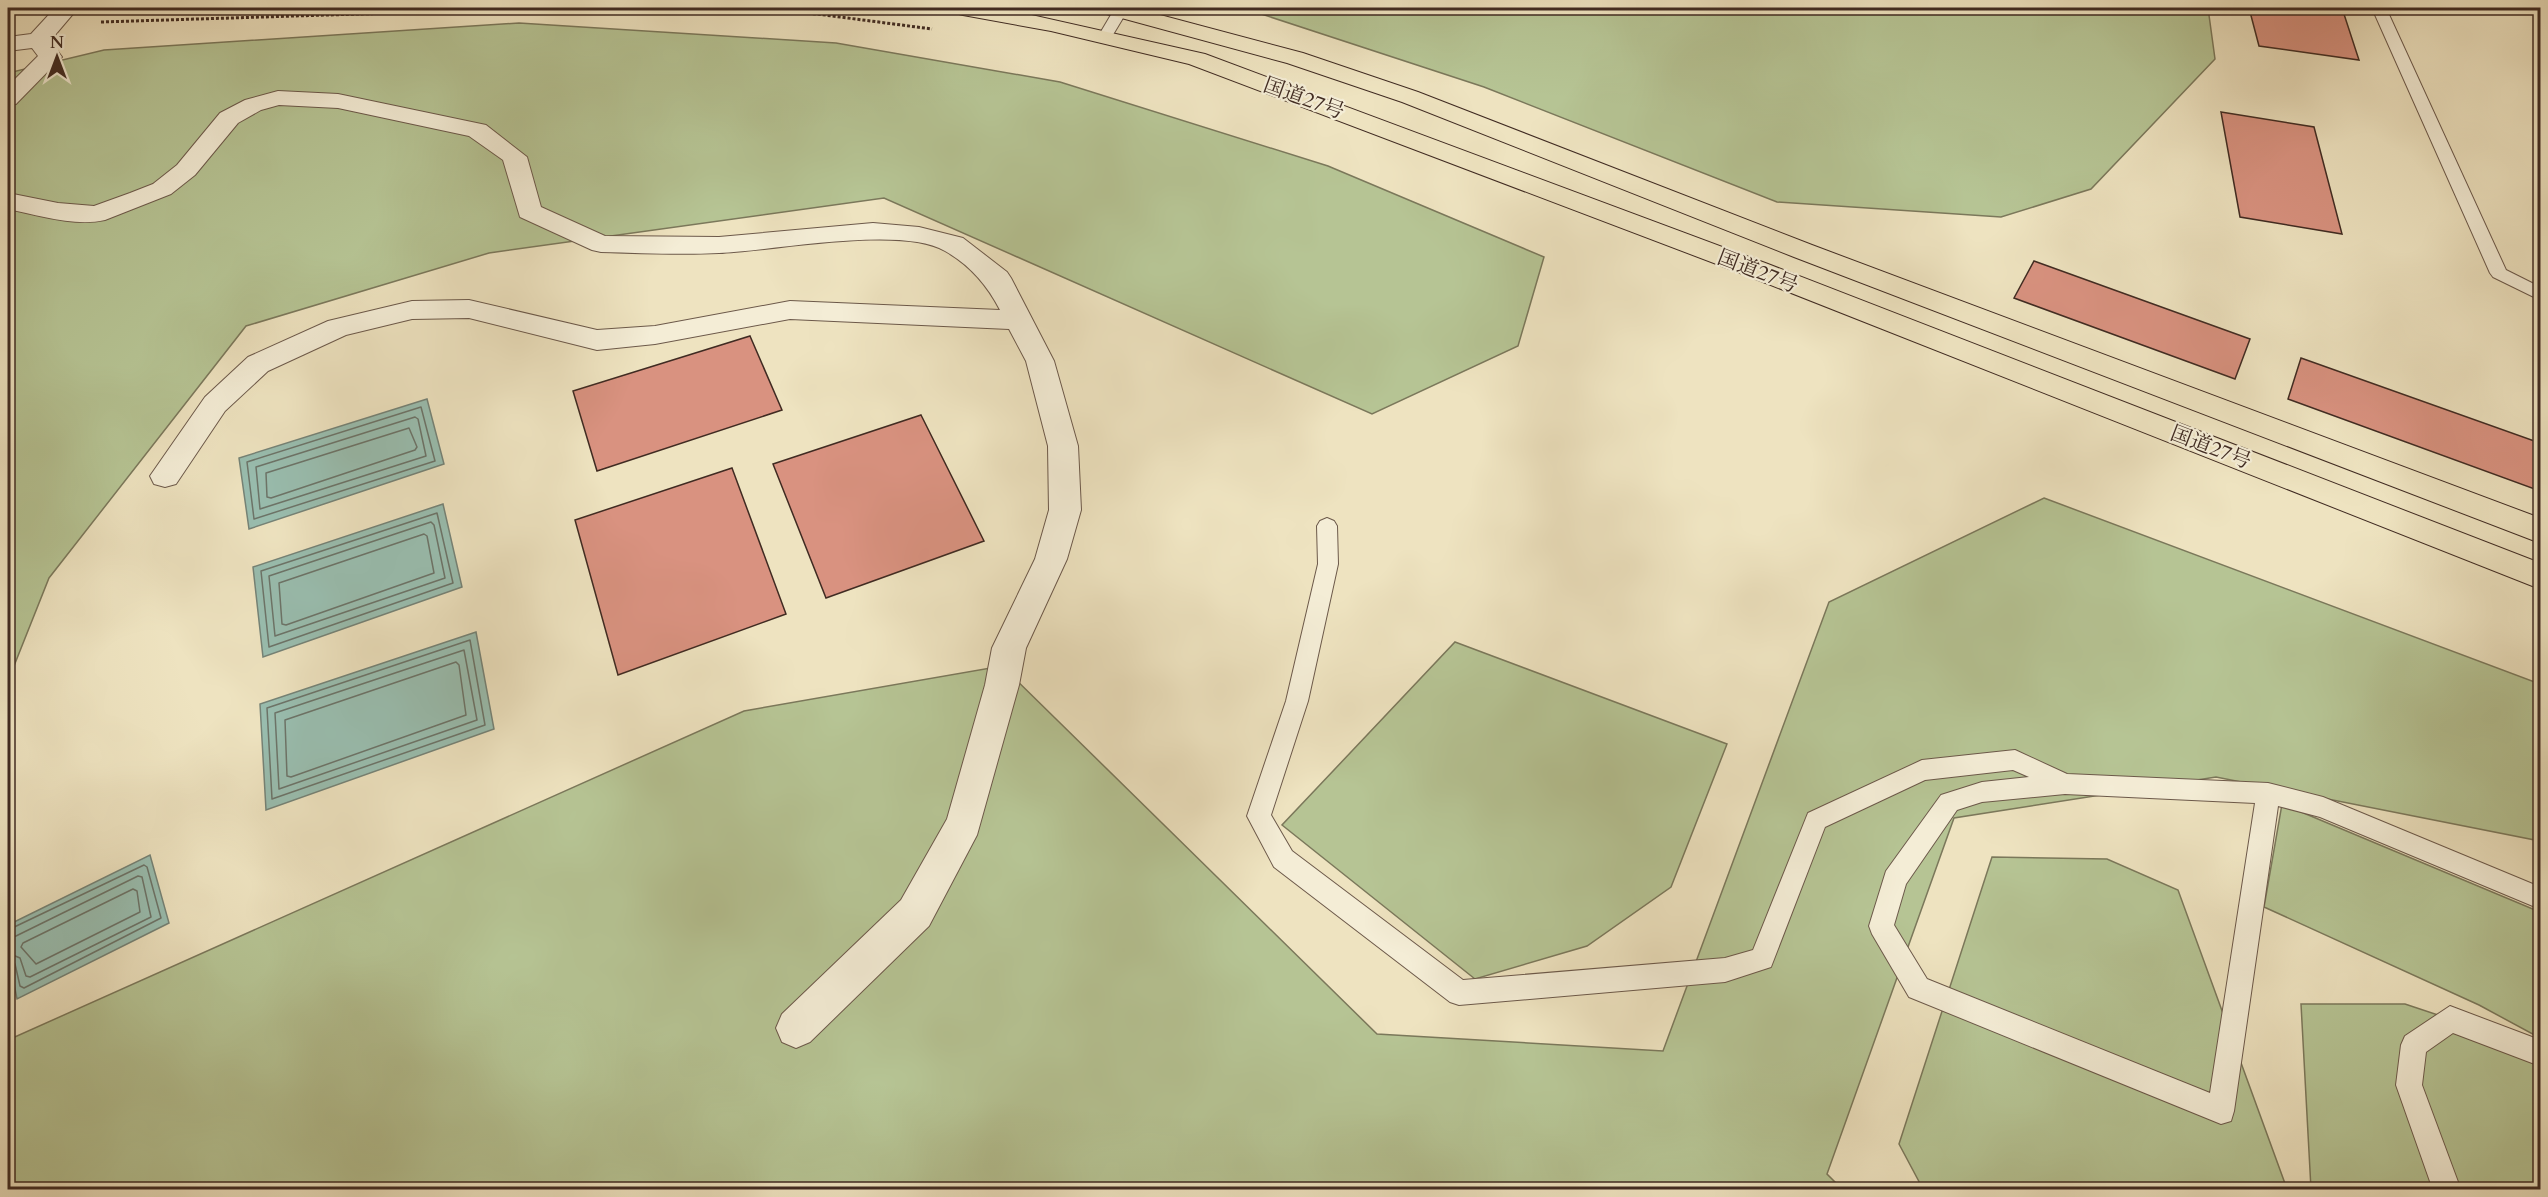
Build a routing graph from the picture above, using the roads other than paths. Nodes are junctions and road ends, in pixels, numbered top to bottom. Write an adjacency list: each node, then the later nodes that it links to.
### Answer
1 (67, 8): 6 (street)
2 (963, 8): 5 (highway, 国道27号)
3 (1119, 8): 5 (lane); 15 (highway, 国道27号)
4 (2379, 8): 11 (lane)
5 (1106, 35): 16 (highway, 国道27号)
6 (38, 40): 7 (street); 8 (street); 9 (street)
7 (8, 44)
8 (8, 72)
9 (8, 99)
10 (8, 201): 12 (street)
11 (2541, 294)
12 (1019, 320): 13 (street); 20 (street)
13 (165, 476)
14 (1327, 525): 17 (lane)
15 (2541, 531)
16 (2541, 576)
17 (2065, 784): 18 (lane); 18 (lane)
18 (2268, 793): 19 (lane)
19 (2541, 898)
20 (796, 1028)
21 (2541, 1053): 22 (lane)
22 (2447, 1190)

